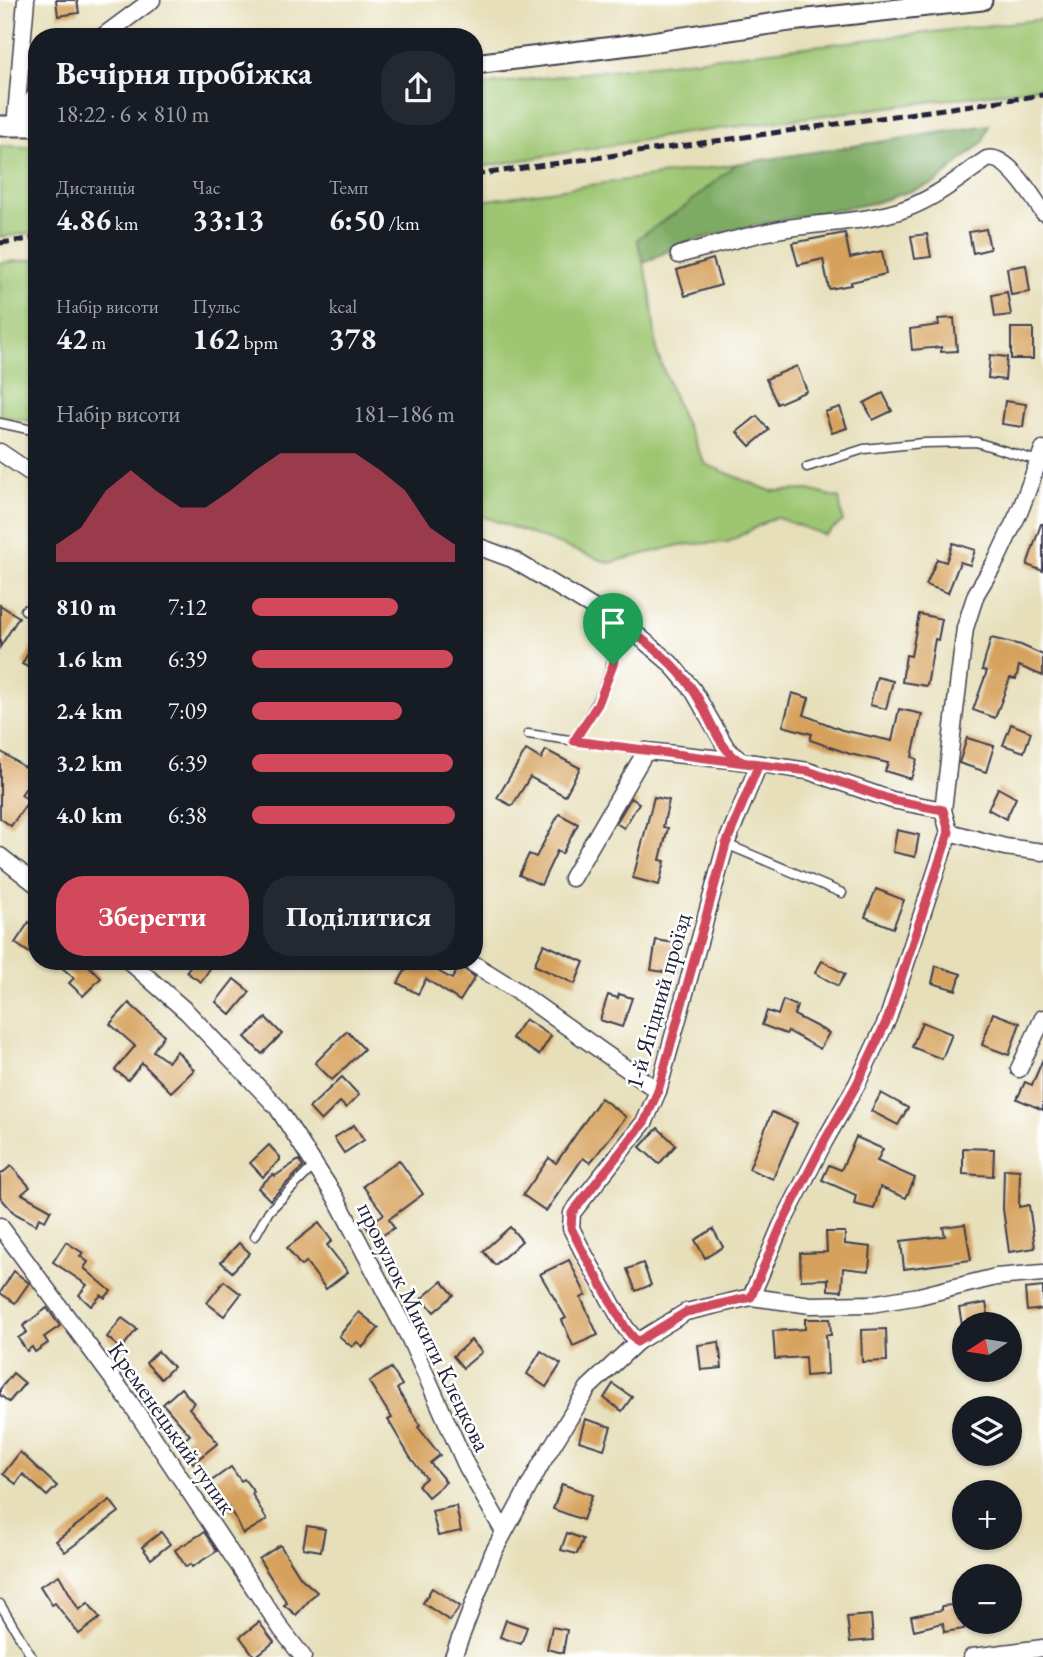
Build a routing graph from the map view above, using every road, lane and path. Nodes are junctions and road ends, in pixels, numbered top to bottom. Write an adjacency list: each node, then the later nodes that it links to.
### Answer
1 (26, 0): 8 (street)
2 (152, 0): 5 (street)
3 (982, 0): 4 (street)
4 (955, 1): 6 (street)
5 (114, 28)
6 (483, 63)
7 (28, 104): 8 (street)
8 (8, 127): 9 (street)
9 (28, 127)
10 (1043, 212): 11 (street)
11 (679, 255)
12 (0, 423): 13 (lane)
13 (28, 429)
14 (0, 452): 17 (street)
15 (1041, 455): 16 (lane); 27 (street)
16 (807, 467)
17 (28, 471)
18 (483, 548): 21 (street)
19 (28, 609): 20 (lane)
20 (25, 610)
21 (620, 624): 23 (lane); 25 (street)
22 (528, 734): 23 (lane)
23 (574, 741): 24 (lane)
24 (646, 751): 25 (street); 33 (street)
25 (741, 761): 26 (street)
26 (759, 764): 27 (street); 29 (street, 1-й Ягідний проїзд)
27 (943, 810): 28 (street)
28 (949, 832): 30 (street); 44 (street)
29 (726, 844): 34 (lane); 39 (street, 1-й Ягідний проїзд)
30 (1043, 852)
31 (0, 856): 32 (street)
32 (28, 878)
33 (572, 878)
34 (842, 893)
35 (139, 970): 40 (street, провулок Микити Клєцкова)
36 (483, 970): 39 (street)
37 (1043, 1018): 38 (street)
38 (1018, 1069)
39 (658, 1091): 45 (street, 1-й Ягідний проїзд)
40 (314, 1165): 42 (lane); 46 (street, провулок Микити Клєцкова)
41 (0, 1226): 50 (street, Кременецький тупик)
42 (255, 1236)
43 (1043, 1273): 44 (street)
44 (751, 1297): 45 (street)
45 (637, 1342): 46 (street)
46 (504, 1532): 51 (street)
47 (0, 1604): 49 (lane)
48 (1043, 1648): 52 (street)
49 (32, 1657)
50 (303, 1657)
51 (453, 1657)
52 (972, 1657)

